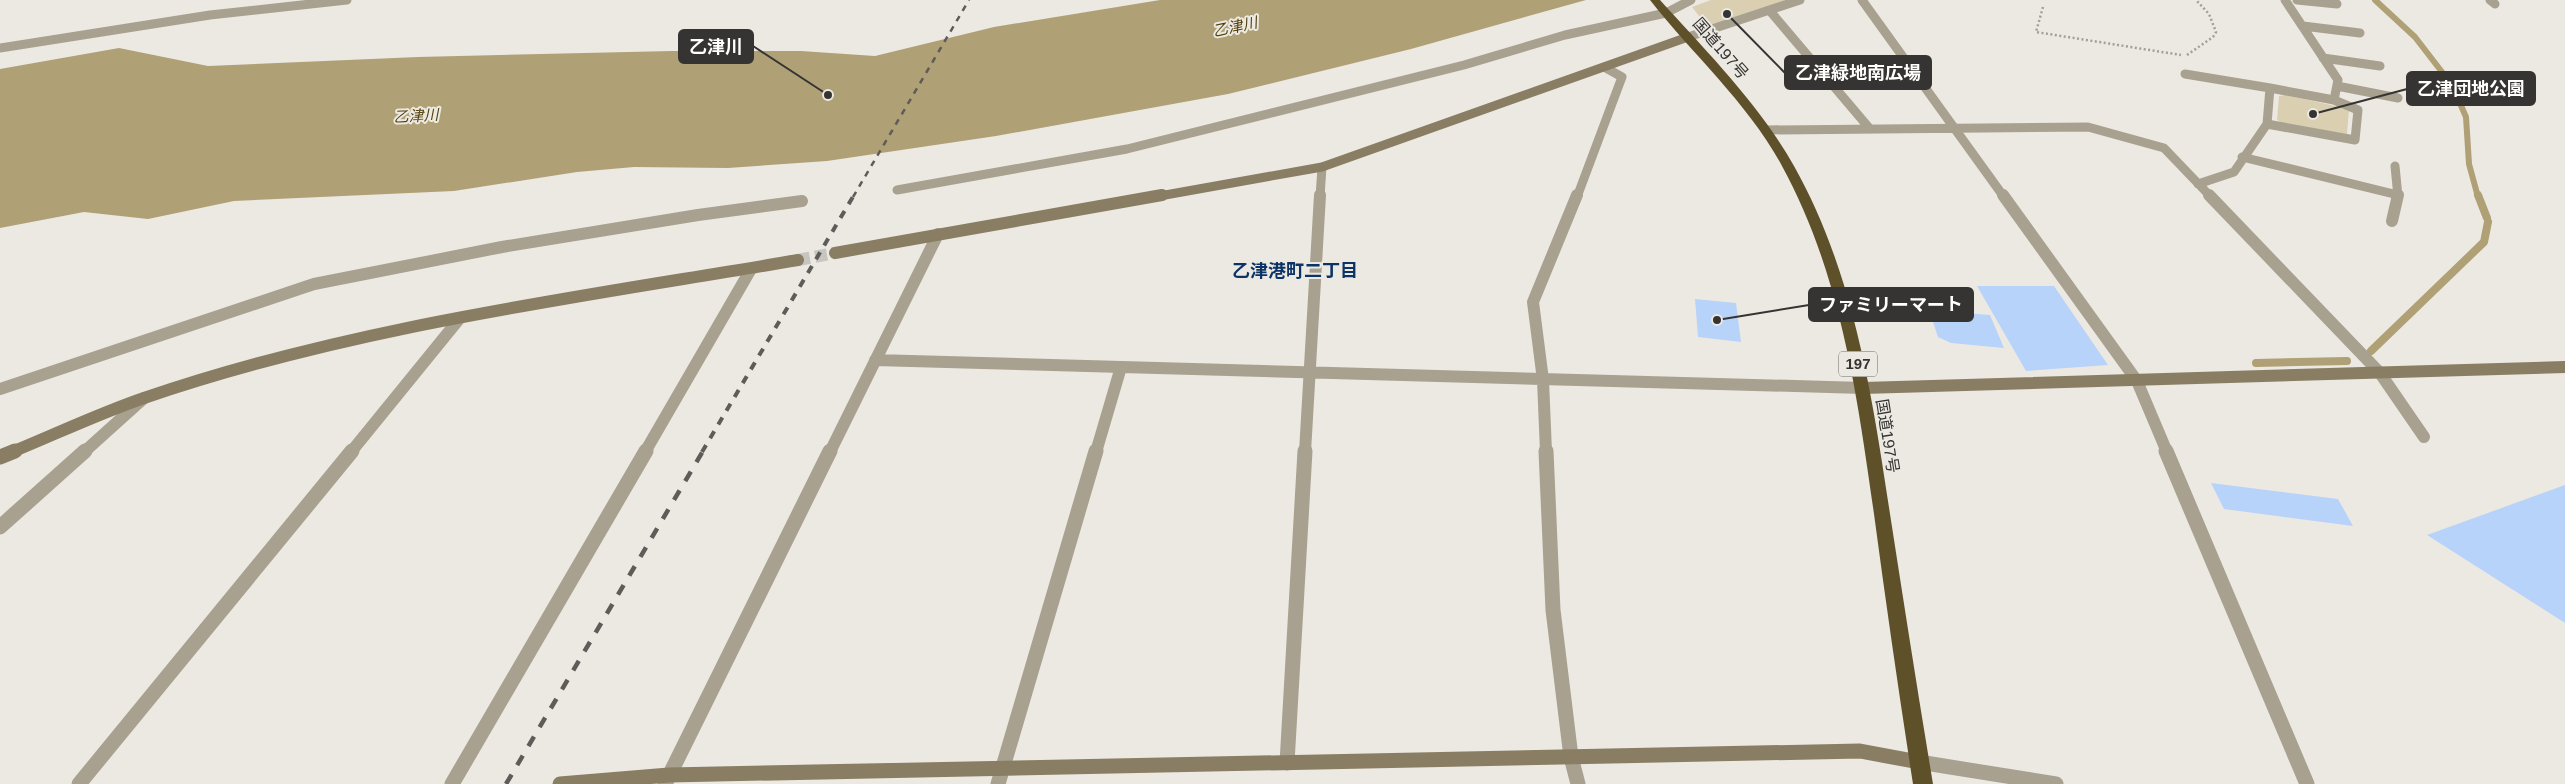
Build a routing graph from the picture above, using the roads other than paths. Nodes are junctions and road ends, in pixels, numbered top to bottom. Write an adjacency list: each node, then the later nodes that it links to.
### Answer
1 (346, 0): 14 (street)
2 (1655, 0): 10 (highway, 国道197号 / 197)
3 (1691, 0): 10 (street)
4 (1800, 0): 9 (street)
5 (1862, 0): 24 (street)
6 (2285, 0): 11 (street)
7 (2298, 0): 8 (street)
8 (2337, 4)
9 (1770, 11): 13 (street); 25 (street)
10 (1666, 13): 13 (highway, 国道197号 / 197); 31 (street)
11 (2302, 26): 12 (street); 15 (street)
12 (2360, 33)
13 (1688, 38): 17 (street); 26 (highway, 国道197号 / 197)
14 (0, 48)
15 (2324, 58): 16 (street); 19 (street)
16 (2380, 66)
17 (1606, 68): 29 (street); 45 (street)
18 (2185, 74): 20 (street)
19 (2337, 86): 21 (street); 22 (street)
20 (2270, 88): 22 (street); 23 (street)
21 (2398, 98)
22 (2334, 100): 23 (street)
23 (2267, 124): 27 (street)
24 (1955, 128): 25 (street); 30 (street); 46 (street)
25 (1870, 129): 26 (street)
26 (1766, 130): 47 (highway, 国道197号 / 197)
27 (2242, 157): 30 (street); 32 (street)
28 (2395, 166): 32 (street)
29 (1322, 167): 35 (street); 43 (street)
30 (2198, 184): 44 (street)
31 (897, 190)
32 (2398, 195): 34 (street)
33 (802, 201): 48 (street)
34 (2392, 221)
35 (938, 234): 36 (street); 40 (street)
36 (834, 253)
37 (798, 260): 38 (street)
38 (751, 269): 39 (street); 59 (street)
39 (460, 318): 49 (street); 58 (street)
40 (875, 360): 41 (street); 57 (street)
41 (1121, 367): 43 (street); 56 (street)
42 (2565, 367): 44 (street)
43 (1310, 373): 45 (street); 55 (street)
44 (2380, 373): 46 (street); 50 (street)
45 (1543, 380): 47 (street); 53 (street)
46 (2137, 381): 47 (street); 65 (street)
47 (1863, 388): 54 (highway, 国道197号 / 197)
48 (0, 389)
49 (144, 398): 51 (street); 52 (street)
50 (2424, 437)
51 (0, 457)
52 (0, 527)
53 (1571, 757): 54 (street); 55 (street); 62 (street)
54 (1919, 762): 63 (highway, 国道197号 / 197); 64 (street)
55 (1287, 763): 56 (street)
56 (1003, 768): 57 (street); 61 (street)
57 (667, 780): 60 (street)
58 (79, 784)
59 (452, 784)
60 (560, 784)
61 (998, 784)
62 (1578, 784)
63 (1923, 784)
64 (2056, 784)
65 (2307, 784)

